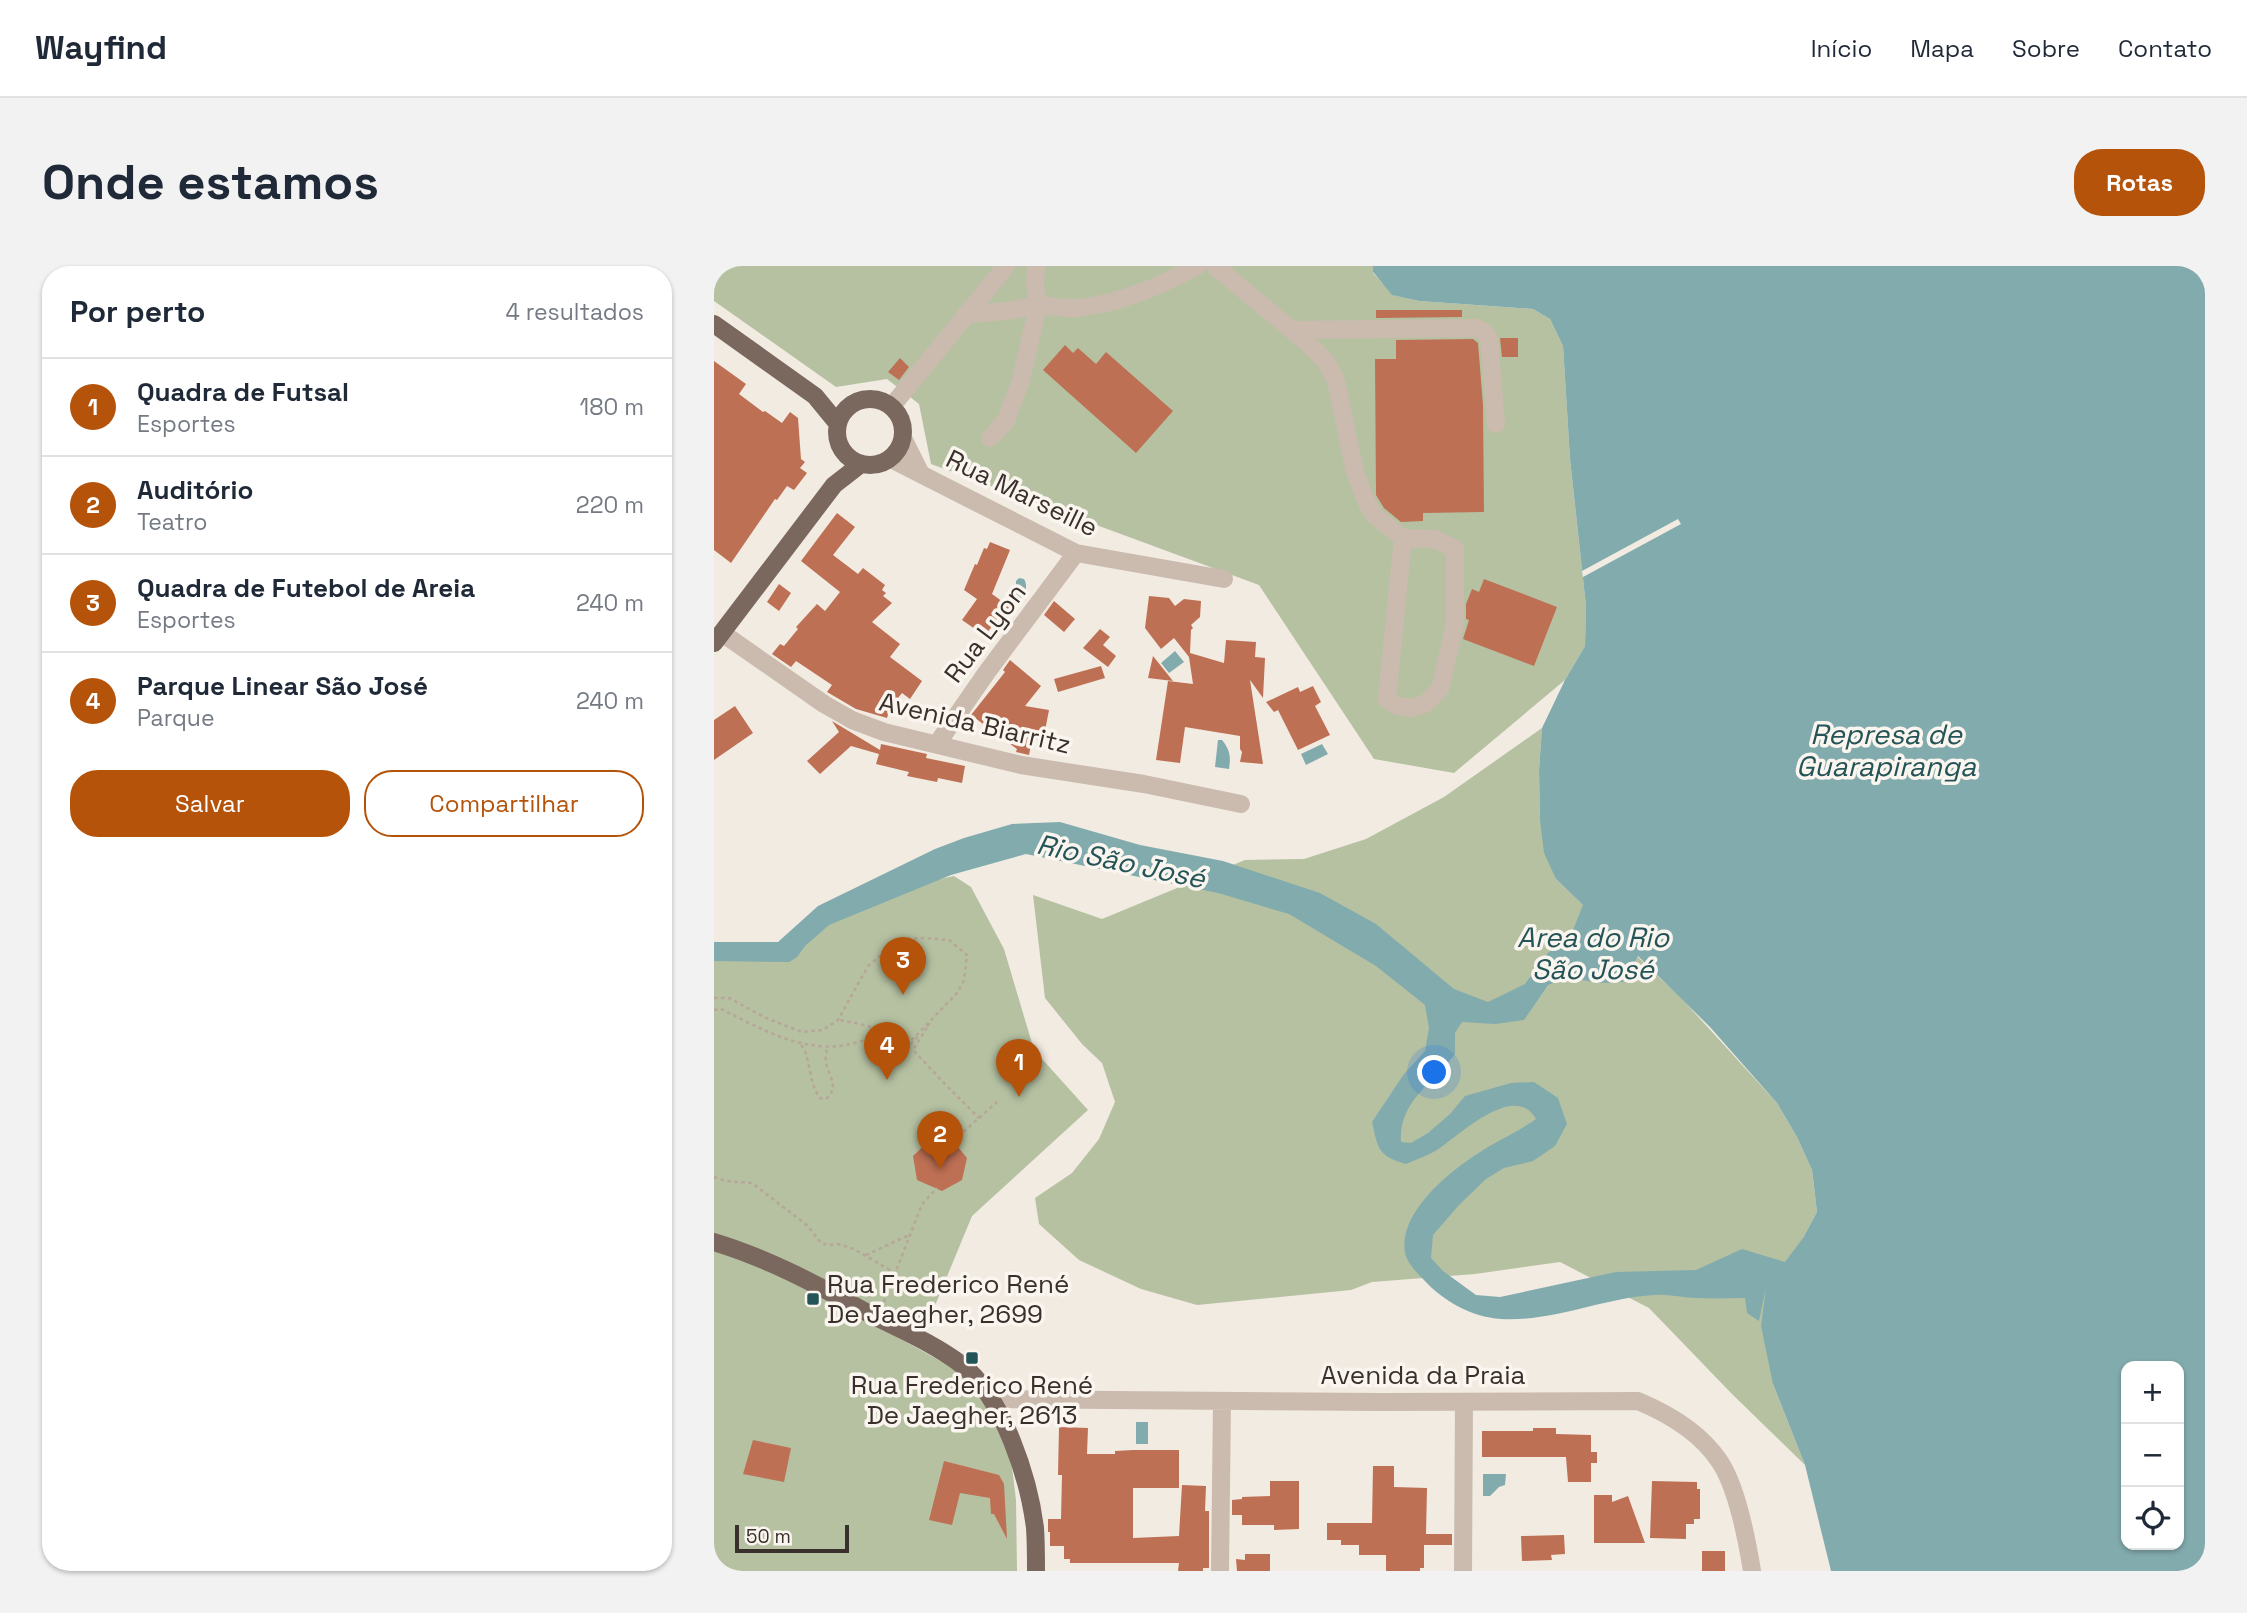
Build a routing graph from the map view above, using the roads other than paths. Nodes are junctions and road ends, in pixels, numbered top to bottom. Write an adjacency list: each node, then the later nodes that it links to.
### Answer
1 (1006, 266): 6 (street)
2 (1036, 266): 5 (street)
3 (1197, 266): 5 (street)
4 (1215, 266): 8 (street)
5 (1038, 305): 6 (street); 15 (street)
6 (966, 314): 11 (street)
7 (714, 324): 9 (main road)
8 (1292, 330): 13 (street); 21 (street)
9 (815, 396): 10 (main road); 12 (main road)
10 (853, 403): 11 (main road); 12 (main road)
11 (888, 404): 14 (main road)
12 (838, 424): 16 (main road)
13 (1496, 424)
14 (903, 438): 17 (main road); 19 (street, Rua Marseille)
15 (990, 438)
16 (844, 453): 18 (main road); 20 (main road)
17 (891, 459): 18 (main road); 19 (street, Rua Marseille)
18 (861, 464): 20 (main road)
19 (921, 474): 22 (street, Rua Marseille)
20 (834, 485): 24 (main road)
21 (1402, 538): 21 (street)
22 (1076, 553): 23 (street, Rua Marseille); 25 (street, Rua Lyon)
23 (1224, 579)
24 (718, 638): 25 (street, Avenida Biarritz)
25 (937, 744): 26 (street, Avenida Biarritz)
26 (1241, 804)
27 (714, 1242): 28 (main road)
28 (991, 1399): 29 (street, Avenida da Praia); 31 (main road)
29 (1222, 1401): 30 (street, Avenida da Praia); 32 (street)
30 (1464, 1402): 33 (street); 34 (street, Avenida da Praia)
31 (1036, 1571)
32 (1220, 1571)
33 (1463, 1571)
34 (1752, 1571)

